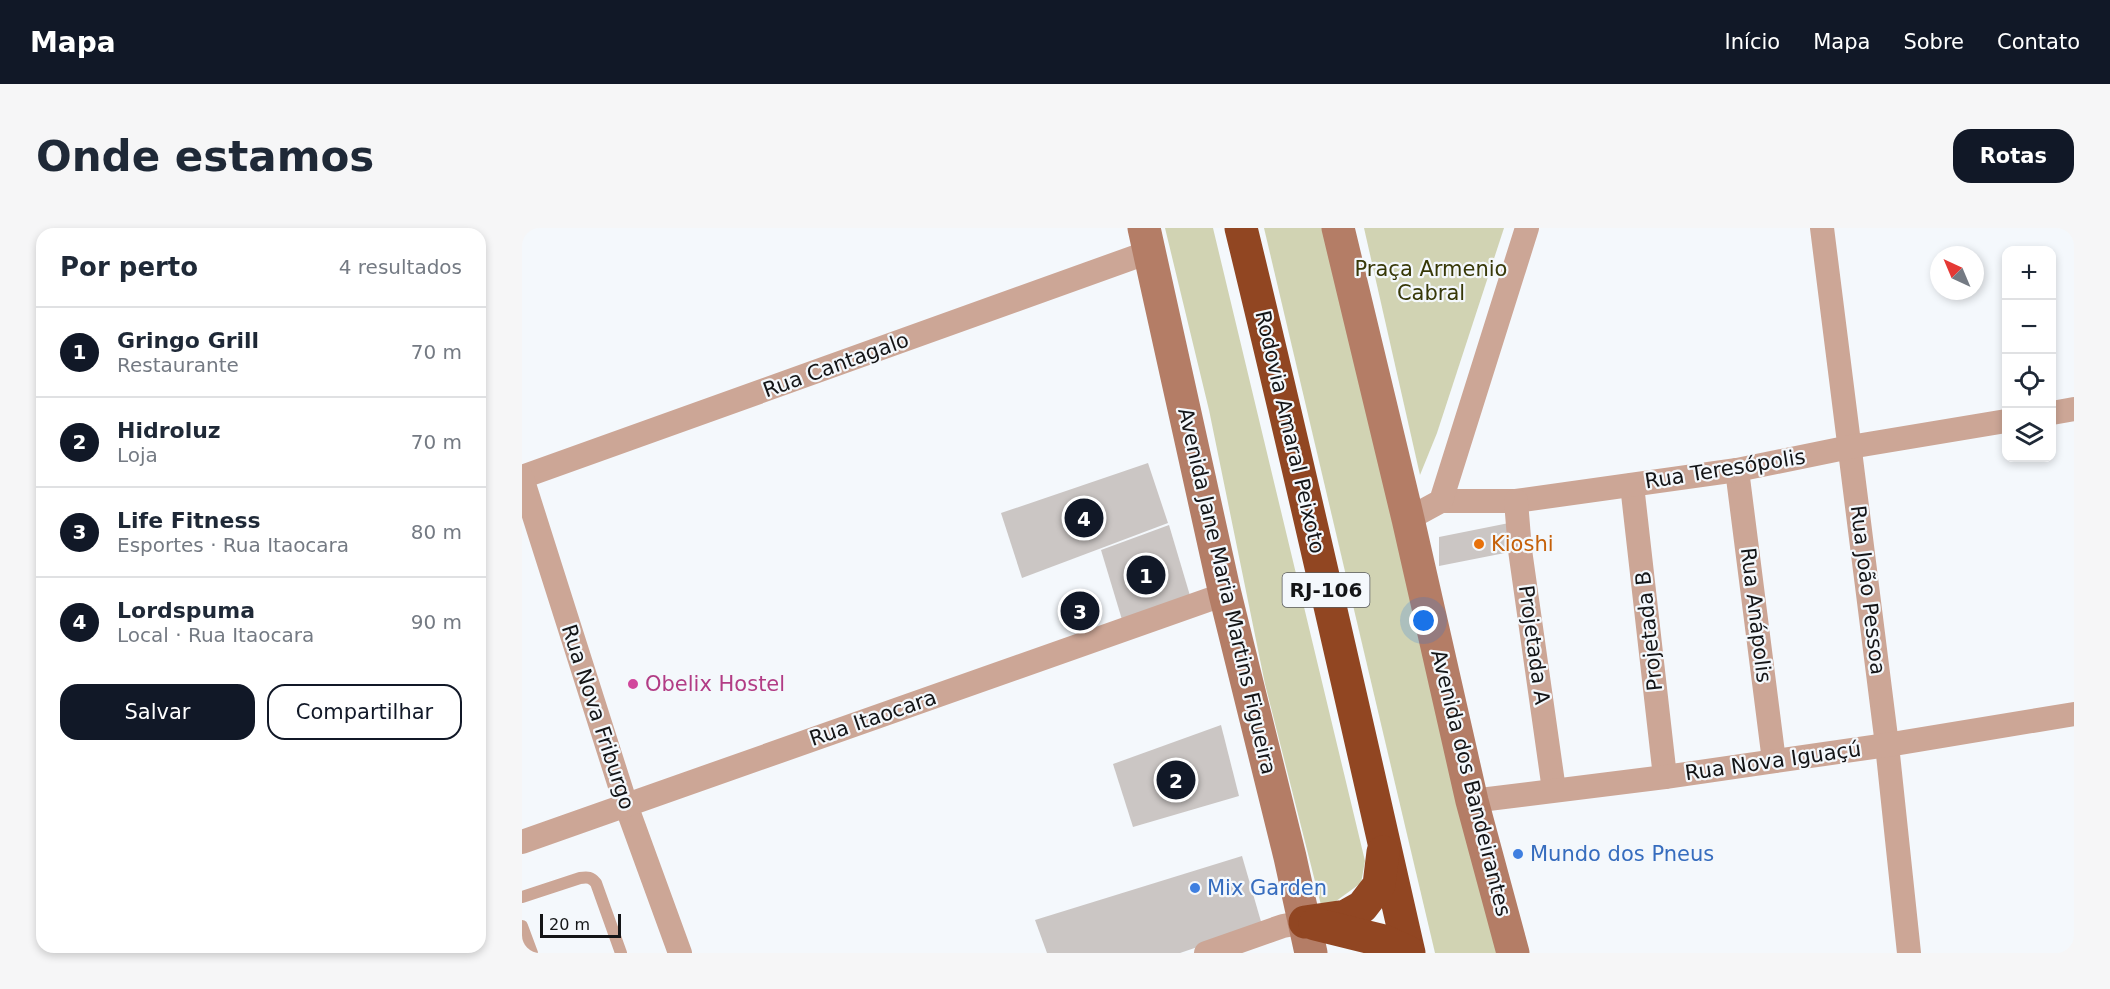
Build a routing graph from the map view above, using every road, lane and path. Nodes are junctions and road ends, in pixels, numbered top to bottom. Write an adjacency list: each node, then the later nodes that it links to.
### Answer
1 (1241, 228): 24 (highway, Rodovia Amaral Peixoto / RJ-106)
2 (1338, 228): 15 (main road, Avenida dos Bandeirantes)
3 (1527, 228): 13 (street)
4 (1822, 228): 9 (street, Rua João Pessoa)
5 (1147, 240): 11 (street, Rua Cantagalo); 16 (main road, Avenida Jane Maria Martins Figueira)
6 (2074, 409): 7 (street)
7 (2056, 412)
8 (2002, 422): 9 (street, Rua Teresópolis)
9 (1850, 447): 10 (street, Rua Teresópolis); 18 (street, Rua João Pessoa)
10 (1737, 470): 12 (street, Rua Teresópolis); 19 (street, Rua Anápolis)
11 (522, 478): 23 (street, Rua Nova Friburgo)
12 (1632, 484): 14 (street, Rua Teresópolis); 20 (street, Projetada B)
13 (1441, 501): 14 (street, Rua Teresópolis); 15 (street)
14 (1516, 501): 21 (street, Projetada A)
15 (1408, 519): 22 (main road, Avenida dos Bandeirantes)
16 (1224, 594): 23 (street, Rua Itaocara); 27 (main road, Avenida Jane Maria Martins Figueira)
17 (2074, 714): 18 (street, Rua Nova Iguaçú)
18 (1887, 745): 19 (street, Rua Nova Iguaçú); 36 (street, Rua João Pessoa)
19 (1774, 761): 20 (street, Rua Nova Iguaçú)
20 (1665, 777): 21 (street, Rua Nova Iguaçú)
21 (1554, 790): 22 (street, Rua Nova Iguaçú)
22 (1472, 801): 35 (main road, Avenida dos Bandeirantes)
23 (626, 805): 25 (street, Rua Itaocara); 32 (street, Rua Nova Friburgo)
24 (1384, 841): 27 (highway); 29 (highway, Rodovia Amaral Peixoto / RJ-106)
25 (522, 842)
26 (522, 897): 31 (lane)
27 (1305, 922): 29 (highway); 33 (street); 34 (main road, Avenida Jane Maria Martins Figueira)
28 (522, 926): 30 (lane)
29 (1408, 952)
30 (532, 953)
31 (621, 953)
32 (680, 953)
33 (1206, 953)
34 (1311, 953)
35 (1513, 953)
36 (1909, 953)

